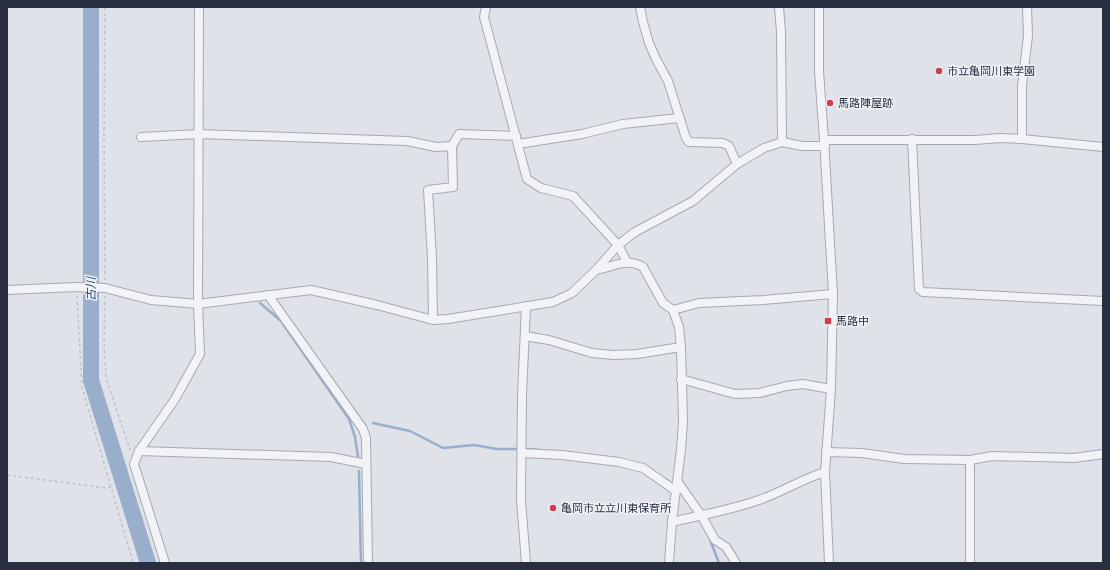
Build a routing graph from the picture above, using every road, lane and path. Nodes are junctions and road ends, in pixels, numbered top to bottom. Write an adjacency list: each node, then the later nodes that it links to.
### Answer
1 (104, 7): 23 (path)
2 (199, 7): 9 (street)
3 (486, 7): 13 (street)
4 (640, 7): 8 (street)
5 (779, 7): 14 (street)
6 (819, 7): 15 (street)
7 (1027, 7): 11 (street)
8 (679, 118): 13 (street); 18 (street)
9 (199, 134): 10 (street); 16 (street); 28 (street)
10 (141, 138)
11 (1022, 138): 12 (street); 17 (street)
12 (912, 139): 15 (street); 27 (street)
13 (517, 140): 16 (street); 19 (street)
14 (782, 142): 15 (street); 18 (street)
15 (825, 143): 25 (street)
16 (452, 146): 31 (street)
17 (1103, 147)
18 (737, 164): 19 (street)
19 (618, 245): 20 (street); 21 (street)
20 (627, 262): 21 (street); 30 (street)
21 (596, 270): 29 (street)
22 (78, 287): 23 (street); 24 (street); 46 (path)
23 (102, 288): 28 (street); 41 (path)
24 (7, 290)
25 (833, 294): 30 (street); 35 (street)
26 (268, 295): 28 (street); 31 (street); 42 (street)
27 (1103, 301)
28 (198, 304): 36 (street)
29 (526, 306): 31 (street); 32 (street)
30 (673, 310): 33 (street)
31 (433, 320)
32 (525, 336): 33 (street); 38 (street)
33 (681, 347): 34 (street)
34 (681, 379): 35 (street); 45 (street)
35 (831, 388): 37 (street)
36 (140, 451): 41 (street); 42 (street)
37 (826, 452): 40 (street); 43 (street)
38 (522, 453): 47 (street); 53 (street)
39 (1103, 454): 40 (street)
40 (970, 460): 57 (street)
41 (134, 464): 51 (street)
42 (366, 464): 52 (street)
43 (825, 472): 48 (street); 56 (street)
44 (7, 475): 46 (path)
45 (677, 481): 47 (street); 48 (street)
46 (111, 487): 50 (path)
47 (676, 491): 49 (street)
48 (701, 515): 49 (street); 55 (street)
49 (672, 522): 54 (street)
50 (133, 563)
51 (165, 563)
52 (368, 563)
53 (526, 563)
54 (669, 563)
55 (736, 563)
56 (829, 563)
57 (970, 563)

